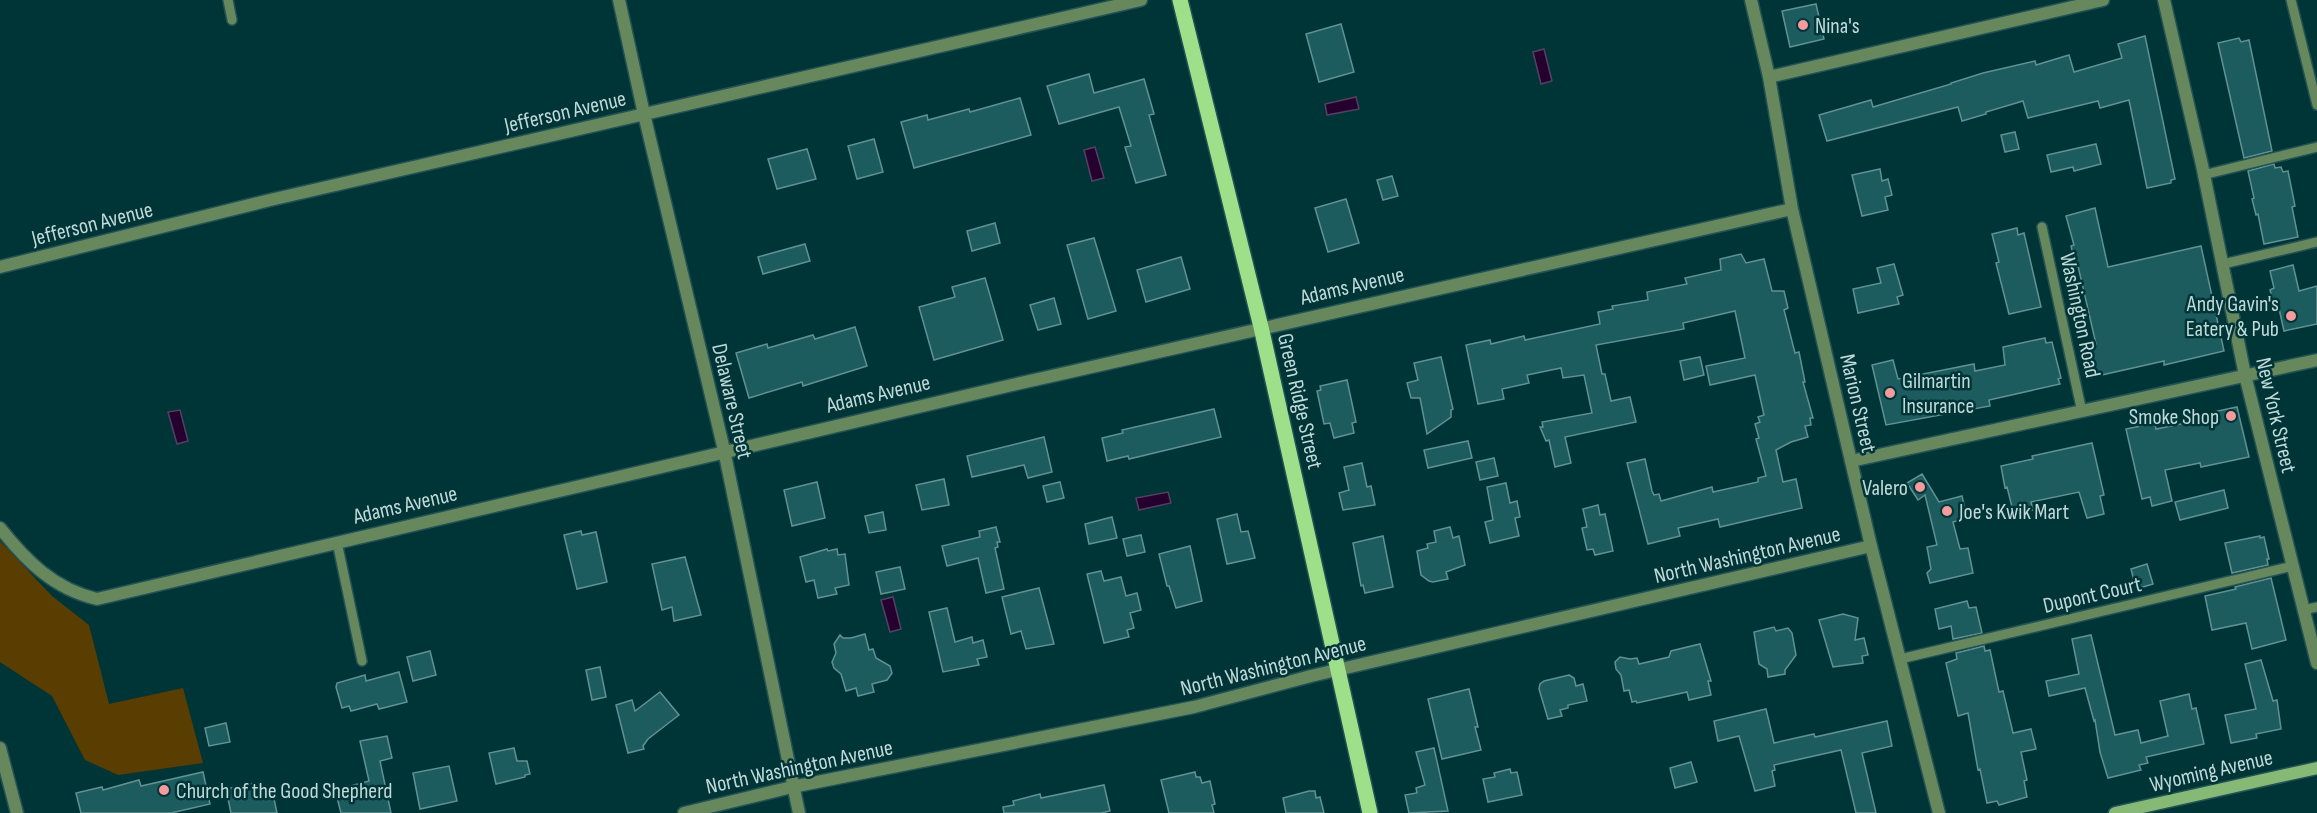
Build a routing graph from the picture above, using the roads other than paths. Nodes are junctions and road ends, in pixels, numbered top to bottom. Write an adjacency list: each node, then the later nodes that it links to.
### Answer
1 (228, 0): 9 (lane)
2 (619, 0): 12 (street, Delaware Street)
3 (1141, 0): 12 (street, Jefferson Avenue)
4 (1180, 0): 20 (main road, Green Ridge Street)
5 (1751, 0): 10 (street, Marion Street)
6 (2103, 0): 10 (street)
7 (2164, 0): 14 (street, New York Street)
8 (2291, 0): 11 (lane)
9 (232, 20)
10 (1770, 77): 15 (street, Marion Street)
11 (2317, 105)
12 (644, 114): 19 (street, Jefferson Avenue); 24 (street, Delaware Street)
13 (2317, 147): 14 (lane)
14 (2203, 176): 18 (street, New York Street)
15 (1792, 209): 20 (street, Adams Avenue); 25 (street, Marion Street)
16 (2042, 227): 23 (lane, Washington Road)
17 (2317, 242): 18 (lane)
18 (2223, 264): 22 (street, New York Street)
19 (0, 267)
20 (1261, 327): 24 (street, Adams Avenue); 35 (main road, Green Ridge Street)
21 (2317, 360): 22 (street)
22 (2246, 375): 23 (street); 29 (street, New York Street)
23 (2082, 412): 25 (street)
24 (724, 450): 27 (street, Adams Avenue); 38 (street, Delaware Street)
25 (1851, 461): 28 (street, Marion Street)
26 (0, 528): 27 (street, Adams Avenue)
27 (337, 542): 33 (lane)
28 (1871, 546): 32 (street, Marion Street); 35 (street, North Washington Avenue)
29 (2293, 566): 31 (street, New York Street); 32 (lane, Dupont Court)
30 (2317, 607): 31 (lane)
31 (2303, 610): 34 (street, New York Street)
32 (1900, 659): 43 (street, Marion Street)
33 (362, 661)
34 (2317, 663)
35 (1338, 670): 38 (street, North Washington Avenue); 42 (main road, Green Ridge Street)
36 (0, 748): 39 (street)
37 (2317, 768): 44 (main road, Wyoming Avenue)
38 (792, 787): 40 (street, North Washington Avenue); 41 (street, Delaware Street)
39 (17, 813)
40 (684, 813)
41 (799, 813)
42 (1370, 813)
43 (1939, 813)
44 (2115, 813)

